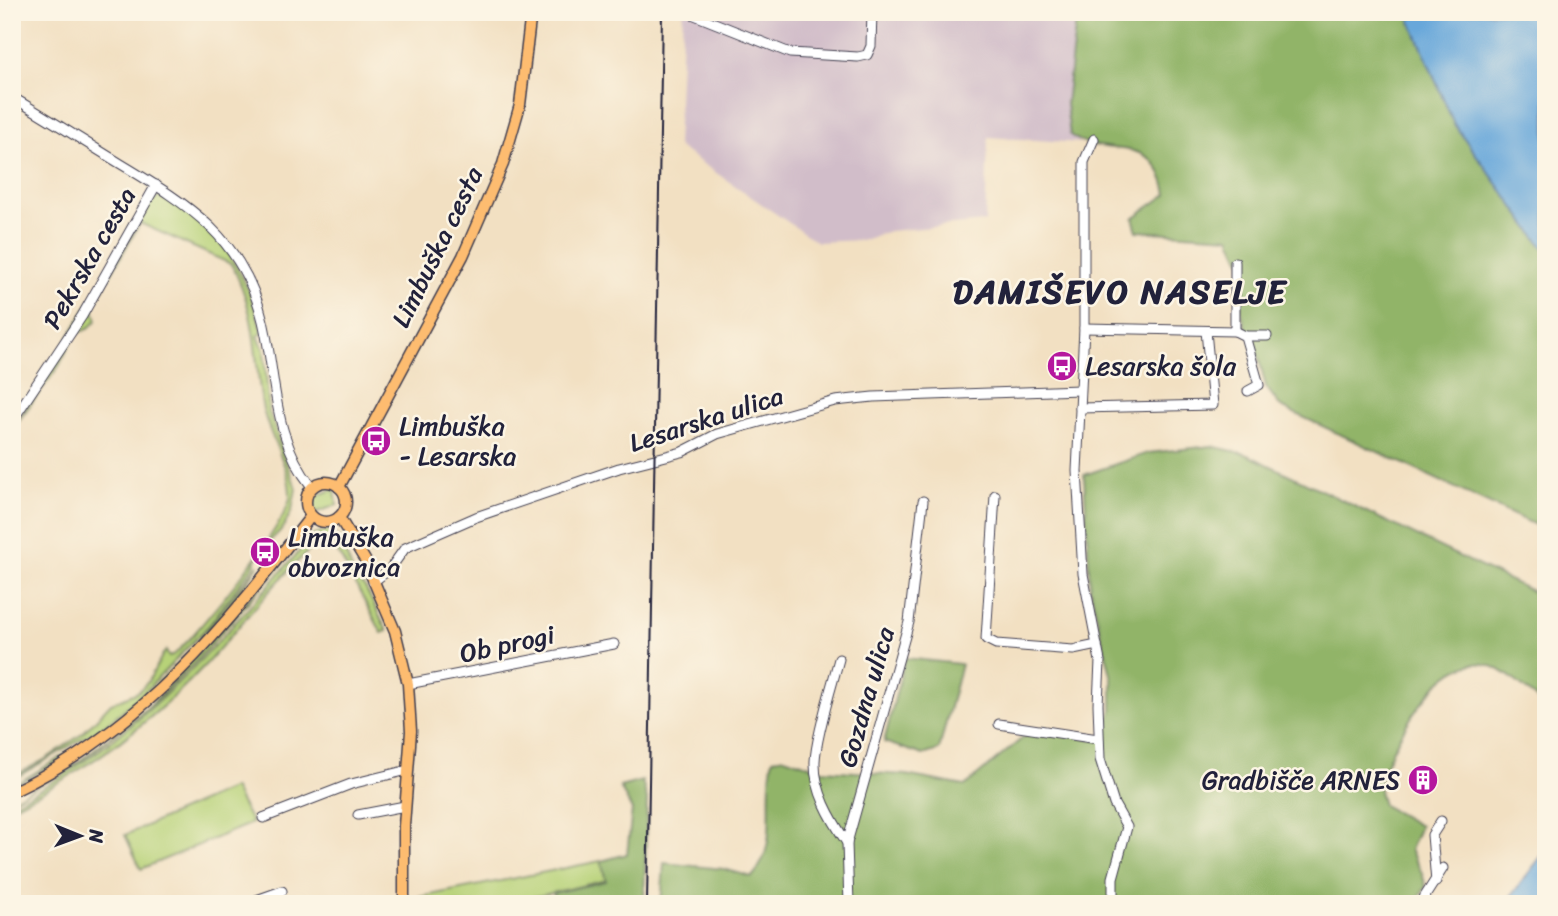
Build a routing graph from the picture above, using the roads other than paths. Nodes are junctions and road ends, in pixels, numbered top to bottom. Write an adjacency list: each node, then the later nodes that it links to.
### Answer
1 (531, 12): 18 (main road, Limbuška cesta)
2 (687, 12): 3 (street)
3 (872, 12)
4 (12, 97): 6 (street)
5 (1094, 139): 8 (street)
6 (156, 185): 16 (street, Pekrska cesta); 17 (street)
7 (1235, 261): 10 (street)
8 (1084, 328): 9 (street); 13 (street)
9 (1206, 331): 10 (street); 15 (street)
10 (1235, 331): 11 (street)
11 (1245, 336): 12 (street); 14 (street)
12 (1267, 336)
13 (1080, 390): 15 (street); 23 (street, Lesarska ulica)
14 (1248, 391)
15 (1080, 408): 25 (street)
16 (12, 421)
17 (312, 487): 18 (main road); 21 (main road)
18 (340, 487): 22 (main road)
19 (995, 495): 25 (street)
20 (923, 501): 36 (street, Gozdna ulica)
21 (311, 516): 22 (main road); 31 (main road)
22 (339, 517): 23 (main road)
23 (373, 582): 27 (main road)
24 (614, 644): 27 (street, Ob progi)
25 (1097, 645): 29 (street)
26 (839, 659): 36 (street)
27 (408, 684): 30 (main road)
28 (999, 724): 29 (street)
29 (1098, 739): 43 (street)
30 (408, 770): 32 (main road); 34 (street)
31 (12, 792)
32 (405, 806): 33 (street); 41 (main road)
33 (358, 816)
34 (263, 818)
35 (1441, 821): 38 (street)
36 (847, 843): 42 (street, Gozdna ulica)
37 (1443, 868): 38 (street)
38 (1436, 882): 44 (street)
39 (282, 891): 40 (street)
40 (245, 904)
41 (404, 904)
42 (849, 904)
43 (1113, 904)
44 (1420, 904)

